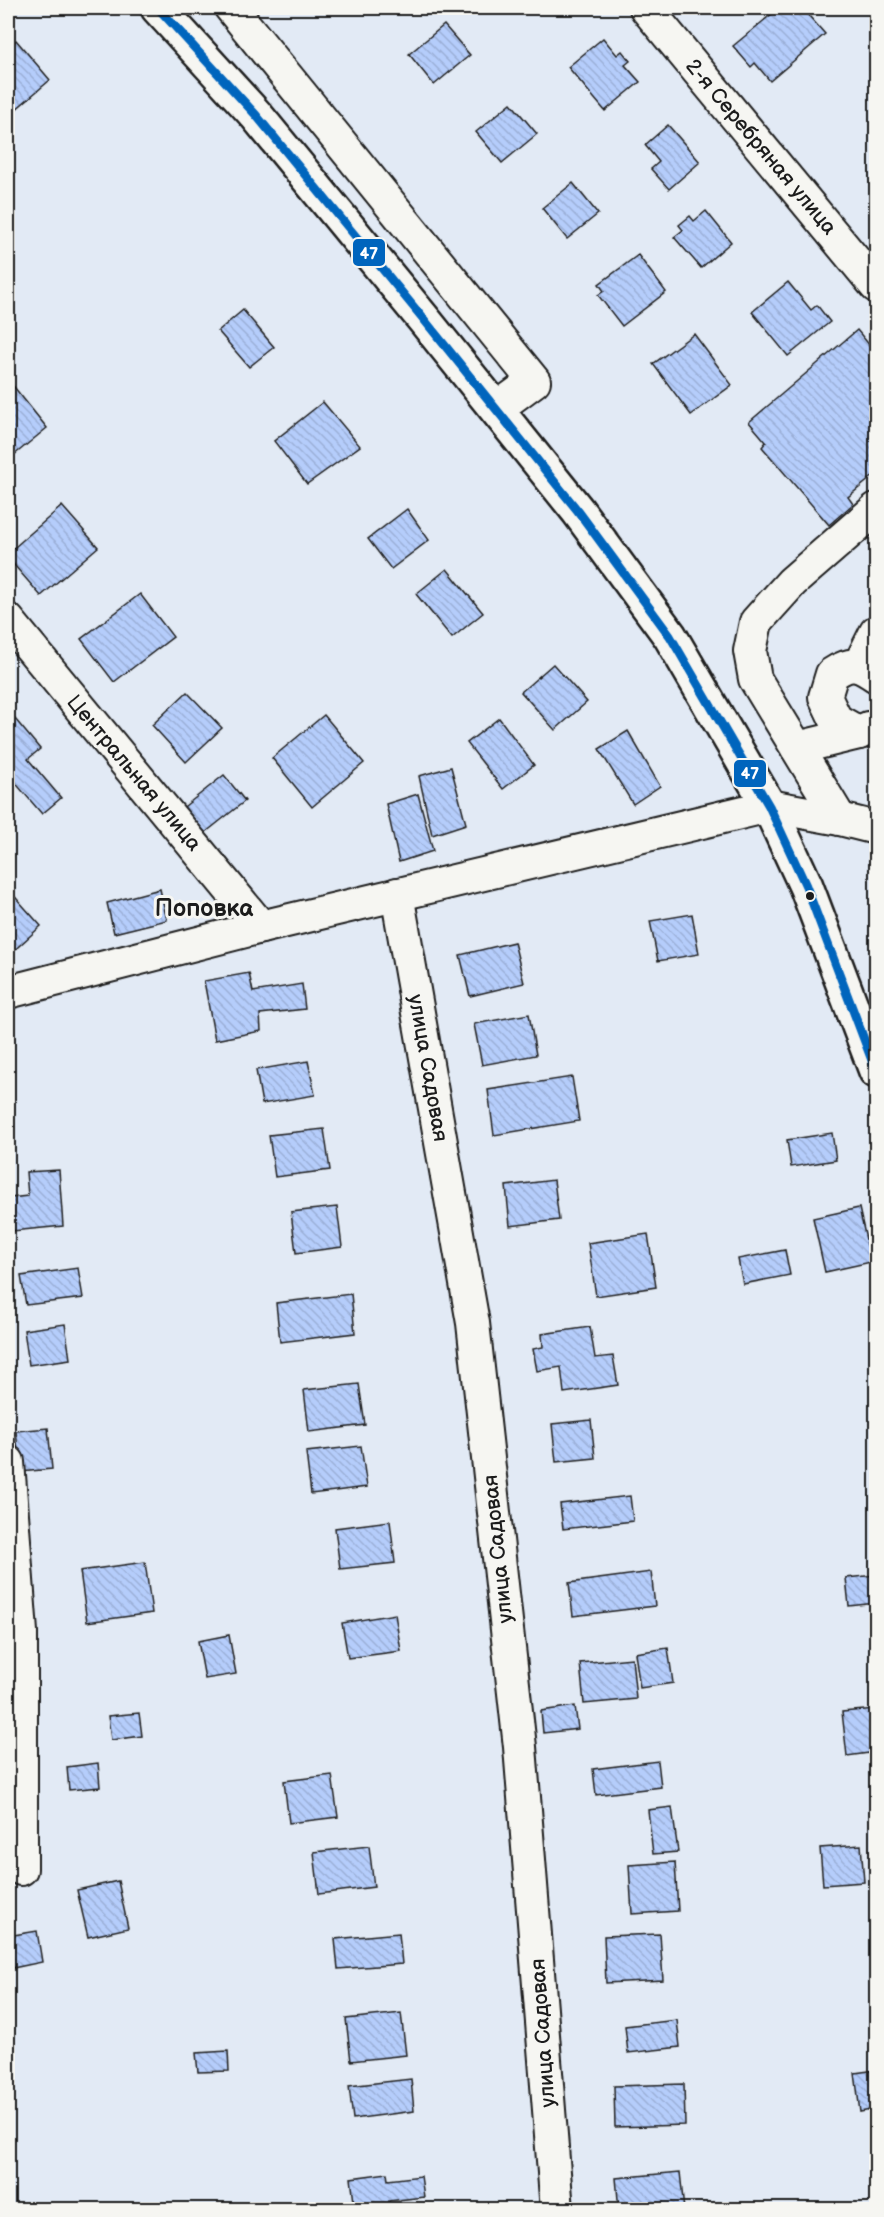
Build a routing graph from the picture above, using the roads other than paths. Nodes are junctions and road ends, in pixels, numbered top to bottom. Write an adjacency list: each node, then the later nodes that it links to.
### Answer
1 (158, 8): 5 (street)
2 (231, 8): 5 (street)
3 (646, 8): 4 (street, 2-я Серебряная улица)
4 (876, 286)
5 (496, 409): 12 (street)
6 (876, 509): 11 (street)
7 (8, 620): 16 (street, Центральная улица)
8 (876, 632): 9 (street)
9 (868, 671): 10 (street)
10 (868, 726): 11 (street)
11 (797, 748): 13 (street)
12 (769, 806): 13 (street); 15 (street); 18 (street)
13 (840, 819): 14 (street)
14 (876, 828)
15 (397, 894): 16 (street); 21 (street, улица Садовая)
16 (261, 927): 17 (street)
17 (8, 992)
18 (876, 1071)
19 (8, 1462): 20 (street)
20 (21, 1869)
21 (557, 2210)

